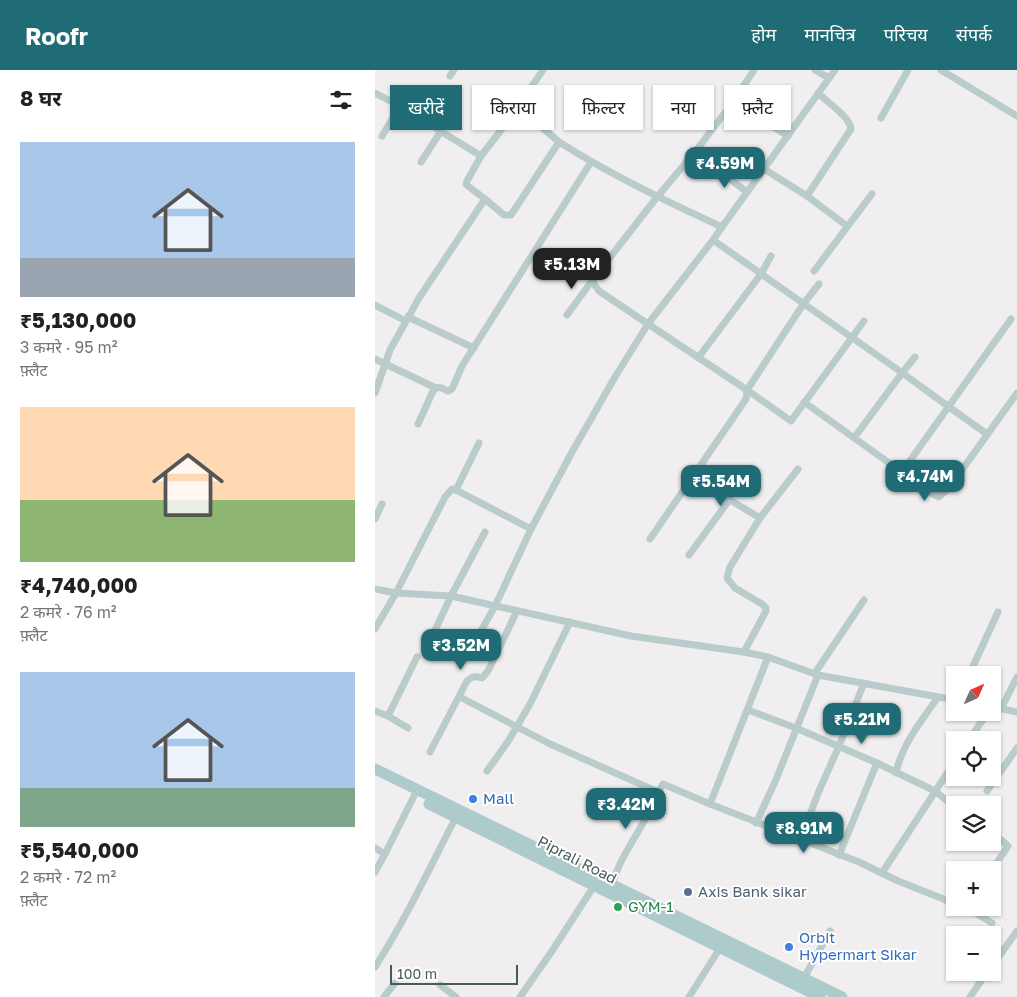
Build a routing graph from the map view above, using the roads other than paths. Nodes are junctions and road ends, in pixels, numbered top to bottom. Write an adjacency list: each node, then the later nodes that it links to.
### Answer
1 (543, 70): 8 (street)
2 (754, 70): 9 (street)
3 (815, 70): 7 (street)
4 (835, 70): 7 (street)
5 (908, 70): 15 (street)
6 (941, 70): 14 (street)
7 (829, 78): 11 (street)
8 (533, 85)
9 (744, 85)
10 (375, 93): 12 (street)
11 (818, 93): 22 (street); 31 (street)
12 (390, 101)
13 (724, 114): 32 (street)
14 (1017, 116)
15 (881, 118)
16 (390, 123): 21 (street)
17 (501, 130): 24 (street)
18 (545, 130): 23 (street)
19 (778, 130): 22 (street)
20 (441, 131): 24 (street); 25 (street)
21 (382, 136)
22 (788, 136): 28 (street)
23 (559, 142): 26 (street); 33 (street)
24 (481, 156): 33 (street)
25 (421, 162)
26 (591, 162): 32 (street); 50 (street)
27 (715, 168): 29 (street)
28 (764, 169): 29 (street); 31 (street)
29 (747, 192): 35 (street)
30 (872, 194): 34 (street)
31 (807, 196): 34 (street)
32 (657, 197): 35 (street); 40 (street)
33 (485, 199): 45 (street)
34 (847, 226): 38 (street)
35 (722, 227): 36 (street)
36 (713, 240): 39 (street); 48 (street)
37 (771, 256): 39 (street)
38 (814, 271)
39 (761, 274): 42 (street); 52 (street)
40 (594, 278): 44 (street); 48 (street)
41 (819, 284): 42 (street)
42 (804, 303): 49 (street); 57 (street)
43 (375, 304): 45 (street)
44 (567, 315)
45 (407, 319): 50 (street); 54 (street)
46 (1011, 319): 61 (street)
47 (864, 321): 49 (street)
48 (647, 324): 52 (street); 74 (street)
49 (852, 338): 55 (street); 60 (street)
50 (473, 348): 56 (street)
51 (915, 357): 55 (street)
52 (699, 358): 57 (street)
53 (375, 359): 54 (street)
54 (385, 364): 56 (street); 58 (street)
55 (902, 373): 61 (street); 64 (street)
56 (436, 388): 62 (street)
57 (747, 390): 60 (street); 68 (street)
58 (375, 393)
59 (1017, 393): 63 (street)
60 (805, 402): 64 (street)
61 (948, 407): 63 (street); 67 (street)
62 (417, 424)
63 (987, 434): 67 (street)
64 (854, 438): 67 (street)
65 (479, 443): 69 (street)
66 (798, 469): 72 (street)
67 (902, 472)
68 (692, 477): 70 (street); 76 (street)
69 (456, 490): 74 (street); 79 (street)
70 (729, 499): 72 (street); 77 (street)
71 (382, 504): 73 (street)
72 (761, 518): 88 (street)
73 (375, 519)
74 (531, 529): 82 (street)
75 (485, 532): 80 (street)
76 (650, 539)
77 (689, 556)
78 (375, 589): 79 (street)
79 (396, 592): 80 (street); 86 (street)
80 (451, 596): 82 (street); 87 (street)
81 (864, 600): 93 (street)
82 (495, 606): 83 (street); 89 (street)
83 (517, 611): 85 (street); 96 (street)
84 (998, 612): 92 (street)
85 (570, 622): 88 (street); 104 (street)
86 (375, 629)
87 (429, 644)
88 (743, 652): 91 (street)
89 (467, 656)
90 (417, 657): 103 (street)
91 (768, 657): 93 (street); 100 (street)
92 (973, 666)
93 (817, 674): 95 (street); 106 (street)
94 (1017, 677): 99 (street)
95 (864, 683): 97 (street); 107 (street)
96 (460, 697): 104 (street); 109 (street)
97 (938, 697): 98 (street); 113 (street)
98 (946, 698)
99 (1001, 709): 102 (street)
100 (748, 710): 106 (street); 121 (street)
101 (375, 711): 103 (street)
102 (1017, 712)
103 (388, 716): 105 (street)
104 (516, 727): 112 (street); 118 (street)
105 (408, 728)
106 (796, 728): 107 (street); 123 (street)
107 (839, 746): 110 (street); 124 (street)
108 (1017, 748): 117 (street)
109 (430, 752)
110 (877, 763): 113 (street); 128 (street)
111 (375, 769): 132 (main road)
112 (487, 771)
113 (896, 772): 116 (street)
114 (946, 774): 116 (street)
115 (375, 777): 119 (main road, Piprali Road)
116 (935, 791): 120 (street); 131 (street)
117 (987, 791)
118 (658, 792): 121 (street); 132 (street)
119 (414, 796): 122 (main road, Piprali Road); 127 (street)
120 (946, 800)
121 (710, 804): 123 (street)
122 (456, 817): 133 (main road, Piprali Road); 141 (street)
123 (756, 823): 124 (street)
124 (800, 840): 128 (street)
125 (1001, 840): 129 (street)
126 (375, 848): 127 (street)
127 (385, 854): 130 (street)
128 (839, 855): 131 (street)
129 (998, 861)
130 (375, 872)
131 (882, 873): 134 (street)
132 (612, 885): 145 (main road)
133 (594, 886): 139 (main road, Piprali Road); 148 (street)
134 (946, 900)
135 (981, 916): 136 (street)
136 (992, 923)
137 (1017, 931): 140 (street)
138 (830, 932): 145 (street)
139 (720, 948): 145 (main road, Piprali Road); 149 (street)
140 (1001, 954)
141 (375, 967)
142 (981, 981): 152 (street)
143 (395, 983): 146 (street)
144 (440, 985): 147 (street)
145 (803, 988): 150 (main road, Piprali Road); 151 (main road)
146 (384, 997)
147 (456, 997)
148 (520, 997)
149 (689, 997)
150 (820, 997)
151 (841, 997)
152 (970, 997)

